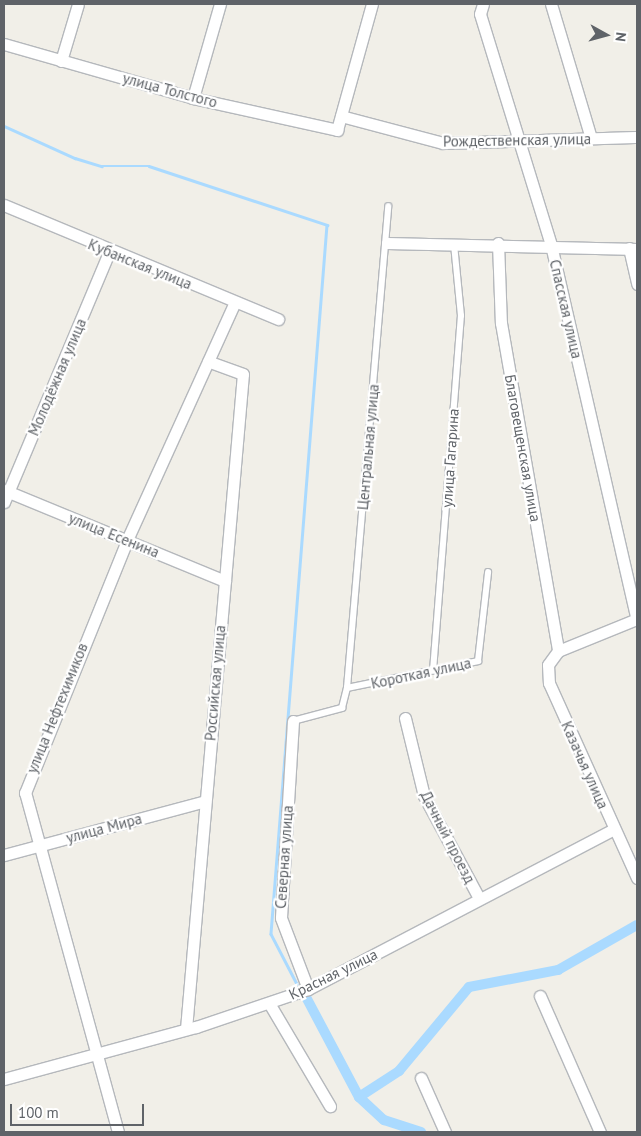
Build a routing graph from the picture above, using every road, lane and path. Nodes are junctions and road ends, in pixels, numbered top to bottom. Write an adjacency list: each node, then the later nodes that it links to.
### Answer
1 (78, 4): 7 (street)
2 (220, 4): 8 (street)
3 (372, 4): 9 (street)
4 (483, 4): 12 (street, Спасская улица)
5 (550, 4): 11 (street)
6 (4, 44): 7 (street, улица Толстого)
7 (61, 61): 8 (street, улица Толстого)
8 (193, 98): 9 (street, улица Толстого)
9 (341, 116): 12 (street, Рождественская улица)
10 (637, 137): 11 (street, Рождественская улица)
11 (591, 138): 12 (street, Рождественская улица)
12 (517, 141): 18 (street, Спасская улица)
13 (4, 206): 20 (street, Кубанская улица)
14 (388, 207): 15 (lane, Центральная улица)
15 (386, 243): 17 (street); 32 (lane, Центральная улица)
16 (498, 243): 17 (street); 18 (street); 30 (street, Благовещенская улица)
17 (454, 244): 31 (lane, улица Гагарина)
18 (551, 245): 19 (street); 29 (street, Спасская улица)
19 (633, 248): 21 (street)
20 (109, 252): 22 (street, Кубанская улица); 25 (street, Молодёжная улица)
21 (637, 284)
22 (235, 302): 23 (street, Кубанская улица); 24 (street, улица Нефтехимиков)
23 (278, 319)
24 (208, 360): 26 (street, улица Нефтехимиков); 28 (street, Российская улица)
25 (5, 494): 26 (street, улица Есенина)
26 (127, 540): 28 (street, улица Есенина); 37 (street, улица Нефтехимиков)
27 (488, 573): 31 (lane, Короткая улица)
28 (225, 581): 35 (street, Российская улица)
29 (637, 619): 30 (street)
30 (558, 651): 36 (street, Казачья улица)
31 (433, 671): 32 (lane, Короткая улица)
32 (347, 688): 34 (lane)
33 (405, 718): 40 (street, Дачный проезд)
34 (293, 721): 41 (street, Северная улица)
35 (205, 801): 37 (street, улица Мира); 44 (street, Российская улица)
36 (614, 828): 39 (street, Казачья улица); 40 (street, Красная улица)
37 (39, 845): 38 (street, улица Мира); 45 (street, улица Нефтехимиков)
38 (4, 855)
39 (637, 878)
40 (479, 898): 41 (street, Красная улица)
41 (308, 988): 43 (street, Красная улица)
42 (540, 996): 51 (street)
43 (269, 1003): 44 (street, Красная улица); 48 (street)
44 (186, 1029): 45 (street, Красная улица)
45 (95, 1054): 47 (street, Красная улица); 49 (street, улица Нефтехимиков)
46 (421, 1078): 50 (street)
47 (4, 1079)
48 (330, 1106)
49 (118, 1132)
50 (445, 1132)
51 (600, 1132)

